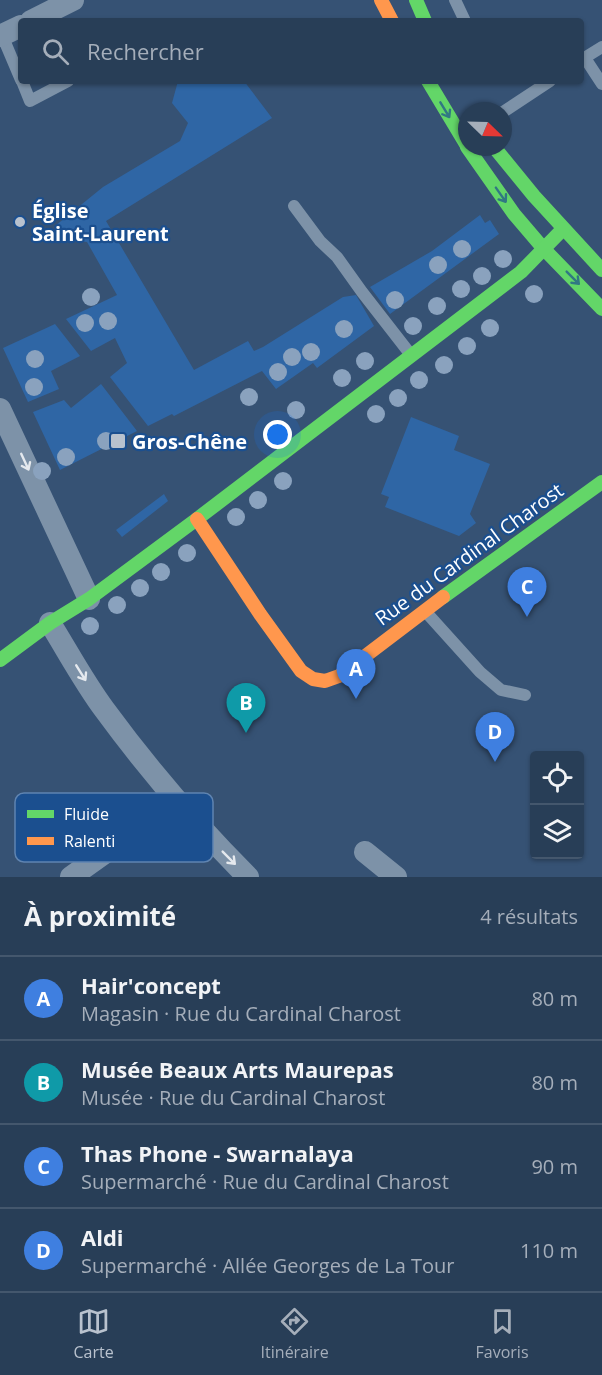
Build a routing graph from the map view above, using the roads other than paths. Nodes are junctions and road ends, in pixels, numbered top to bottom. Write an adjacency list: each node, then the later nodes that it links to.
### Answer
1 (73, 0): 5 (street)
2 (381, 0): 6 (street)
3 (416, 0): 7 (street)
4 (455, 0): 8 (lane)
5 (37, 18)
6 (390, 18)
7 (424, 18)
8 (464, 18)
9 (8, 32): 13 (lane)
10 (602, 47): 11 (lane)
11 (584, 58)
12 (584, 60): 18 (lane)
13 (18, 69)
14 (23, 84): 15 (lane)
15 (62, 84)
16 (430, 84): 20 (street, one-way to 20)
17 (545, 84): 19 (lane)
18 (602, 84)
19 (512, 106)
20 (458, 129)
21 (475, 156): 25 (street, one-way to 25)
22 (502, 156): 24 (street)
23 (294, 206): 28 (lane)
24 (563, 229): 25 (street); 26 (street)
25 (543, 248): 27 (street, one-way to 27); 28 (street)
26 (602, 270)
27 (602, 309)
28 (411, 355): 31 (street)
29 (0, 409): 32 (street, one-way to 32)
30 (602, 482): 33 (street, Rue du Cardinal Charost)
31 (197, 519): 32 (street); 33 (street, Rue du Cardinal Charost)
32 (89, 599): 34 (street)
33 (425, 610): 36 (lane)
34 (50, 623): 35 (street); 37 (street, one-way to 37)
35 (0, 660)
36 (525, 695)
37 (169, 793)
38 (213, 842): 42 (street, one-way to 42)
39 (365, 852): 43 (street)
40 (92, 862): 41 (street)
41 (71, 877)
42 (248, 877)
43 (396, 877)

